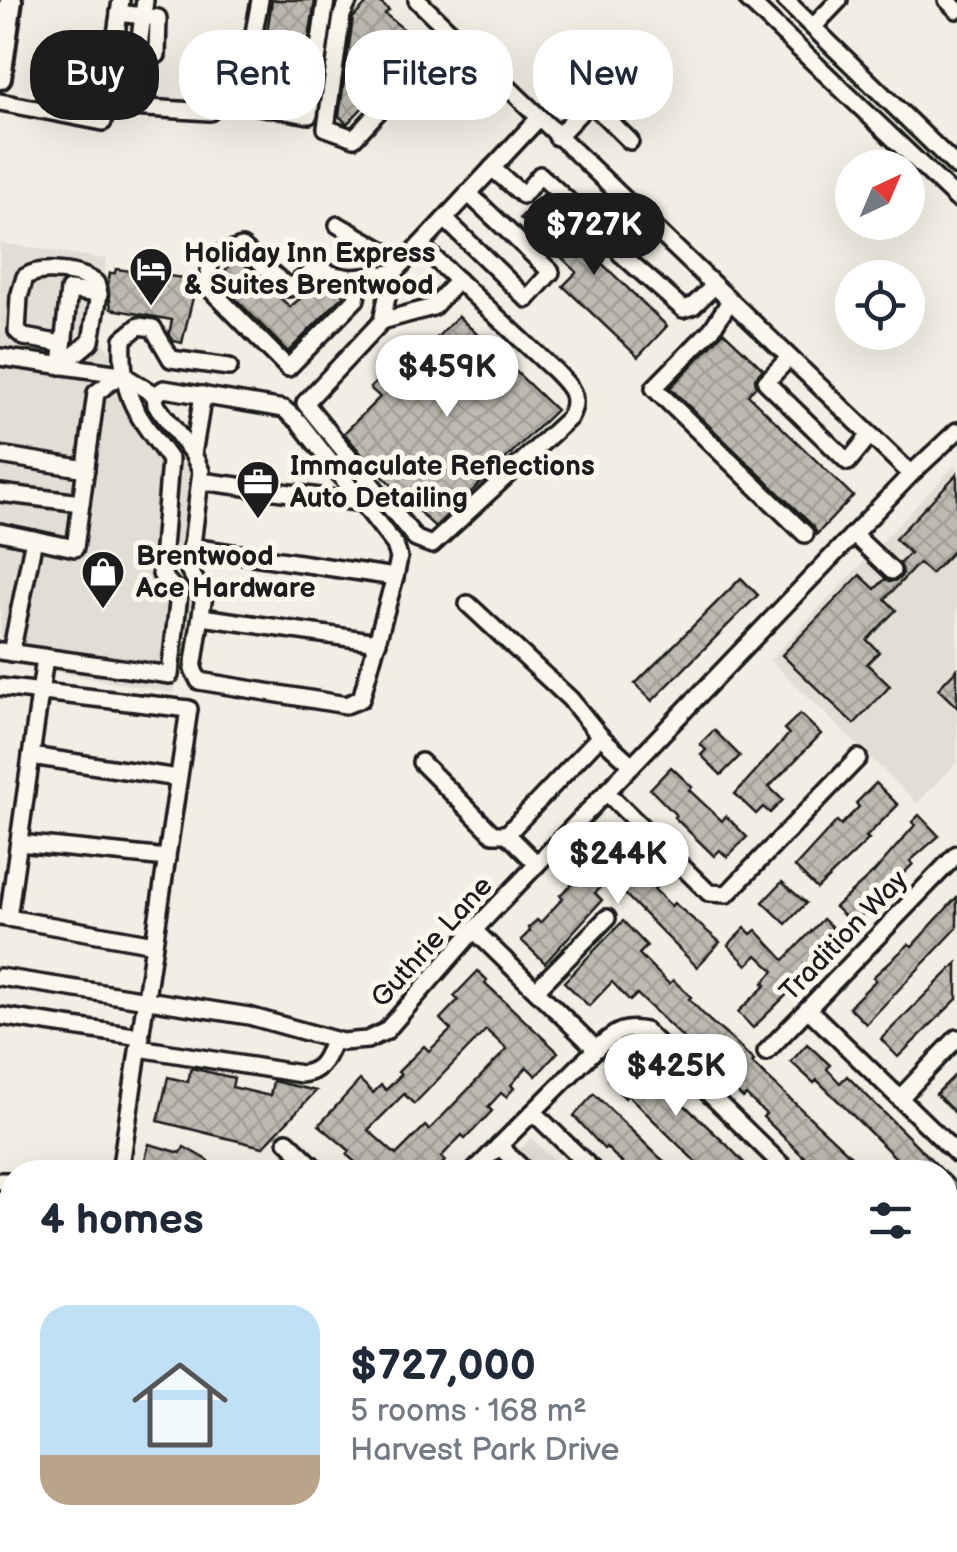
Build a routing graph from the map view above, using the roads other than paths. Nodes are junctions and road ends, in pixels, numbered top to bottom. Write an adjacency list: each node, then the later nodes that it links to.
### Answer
1 (11, 0): 15 (main road)
2 (260, 0): 3 (street)
3 (326, 0)
4 (349, 0): 20 (street)
5 (417, 0): 14 (street)
6 (748, 0): 30 (street)
7 (785, 0): 13 (street)
8 (838, 0): 13 (street)
9 (947, 0): 12 (street)
10 (120, 6): 11 (street)
11 (144, 8)
12 (957, 10)
13 (813, 27): 27 (street)
14 (447, 30)
15 (0, 78)
16 (513, 95): 19 (street)
17 (0, 102): 18 (street)
18 (30, 108)
19 (533, 114)
20 (370, 120)
21 (537, 120): 28 (street)
22 (539, 120): 25 (street)
23 (573, 120): 25 (street)
24 (608, 120): 26 (street)
25 (557, 136): 31 (street)
26 (630, 141)
27 (957, 167)
28 (492, 168): 29 (street); 31 (street)
29 (468, 193): 32 (street); 32 (street)
30 (957, 200)
31 (626, 202): 33 (street)
32 (444, 219): 35 (street)
33 (645, 220): 39 (street); 39 (street)
34 (338, 225): 36 (street)
35 (420, 245): 36 (street); 38 (street)
36 (397, 269): 37 (street); 42 (street)
37 (360, 278): 37 (street)
38 (458, 280): 42 (street); 42 (street)
39 (714, 286): 41 (street)
40 (99, 294): 43 (street); 43 (street); 46 (street)
41 (730, 301): 45 (street); 62 (street)
42 (382, 321)
43 (62, 344): 46 (street)
44 (0, 357): 46 (street)
45 (789, 358): 52 (street); 52 (street)
46 (62, 366): 48 (street)
47 (228, 367): 48 (street)
48 (121, 374): 49 (street); 55 (street); 72 (street)
49 (155, 395): 50 (street); 53 (street)
50 (204, 395): 53 (street); 60 (street)
51 (957, 431): 56 (street, Guthrie Lane)
52 (870, 435): 56 (street)
53 (193, 454): 57 (street)
54 (0, 455): 55 (street)
55 (86, 469): 59 (street)
56 (911, 474): 63 (street, Guthrie Lane)
57 (201, 482): 60 (street); 65 (street)
58 (0, 493): 59 (street)
59 (81, 503): 64 (street)
60 (364, 503): 67 (street)
61 (0, 532): 64 (street)
62 (805, 534)
63 (854, 534): 66 (street); 79 (street, Guthrie Lane)
64 (34, 539): 71 (street)
65 (190, 550): 67 (street); 69 (street)
66 (892, 571)
67 (394, 581): 70 (street)
68 (468, 604): 75 (street)
69 (202, 617): 70 (street); 70 (street)
70 (378, 642)
71 (6, 652): 72 (street)
72 (44, 658): 74 (street)
73 (0, 687): 74 (street)
74 (40, 690): 76 (street); 80 (street)
75 (600, 736): 79 (street); 82 (street)
76 (31, 756): 80 (street); 83 (street)
77 (858, 758): 81 (street)
78 (421, 762): 82 (street)
79 (632, 765): 81 (street, Guthrie Lane)
80 (178, 778): 85 (street)
81 (606, 792): 86 (street, Guthrie Lane)
82 (507, 834): 86 (street)
83 (18, 843): 85 (street); 87 (street)
84 (957, 854): 94 (street, Tradition Way)
85 (167, 858): 90 (street)
86 (537, 864): 89 (street, Guthrie Lane)
87 (4, 918): 90 (street)
88 (607, 918): 92 (street)
89 (474, 930): 92 (street); 97 (street, Guthrie Lane)
90 (154, 944): 93 (street)
91 (0, 977): 93 (street, Guthrie Lane)
92 (536, 990): 99 (street)
93 (145, 1000): 97 (street, Guthrie Lane); 98 (street)
94 (809, 1010): 100 (street, Tradition Way); 101 (street)
95 (0, 1016): 98 (street)
96 (957, 1038): 101 (street)
97 (334, 1040): 98 (street)
98 (140, 1043): 106 (street)
99 (596, 1049): 102 (street); 111 (street)
100 (766, 1052)
101 (900, 1098): 105 (street)
102 (533, 1112): 104 (street); 110 (street)
103 (286, 1141): 107 (street)
104 (499, 1146): 108 (street); 109 (street)
105 (957, 1154)
106 (122, 1160)
107 (306, 1160)
108 (485, 1160)
109 (514, 1160)
110 (583, 1160)
111 (776, 1160)

